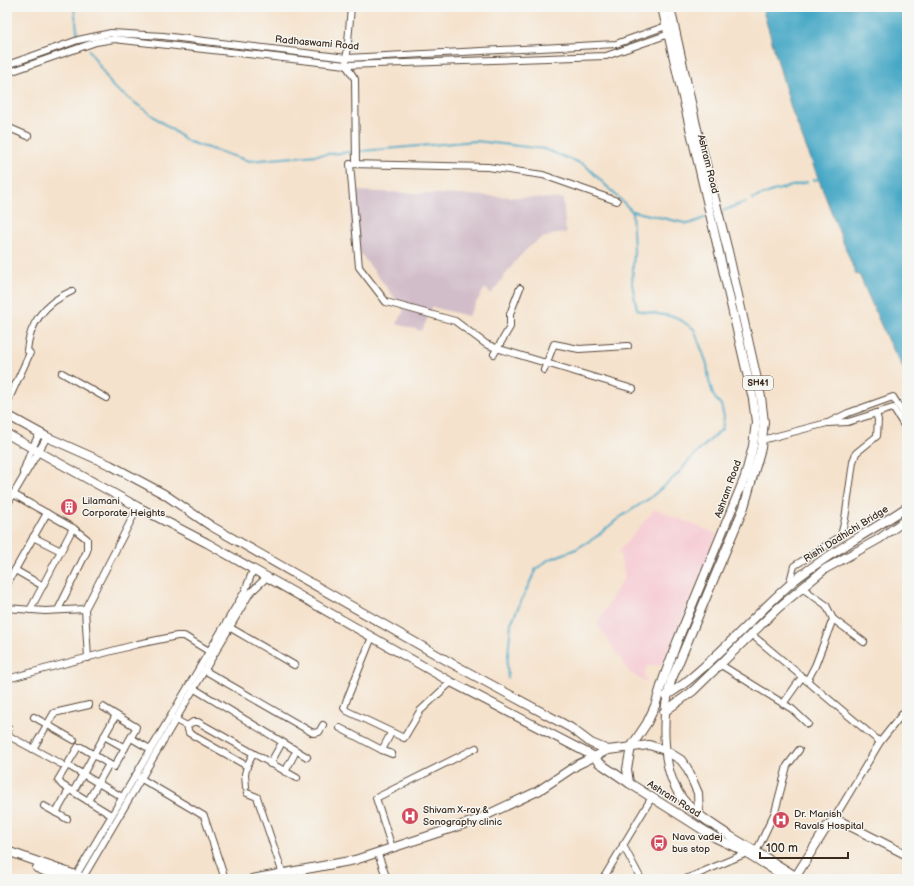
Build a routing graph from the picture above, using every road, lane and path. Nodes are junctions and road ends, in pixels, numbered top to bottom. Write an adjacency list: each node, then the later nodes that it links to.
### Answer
1 (351, 7): 8 (street)
2 (662, 7): 4 (main road, Ashram Road)
3 (670, 7): 4 (main road, Ashram Road)
4 (670, 24): 5 (main road, Ashram Road); 8 (street, Radhaswami Road)
5 (672, 34): 10 (street, Radhaswami Road); 33 (main road, Ashram Road)
6 (78, 40): 7 (street); 8 (street, Radhaswami Road); 9 (street, Radhaswami Road)
7 (81, 47): 10 (street, Radhaswami Road); 11 (street, Radhaswami Road)
8 (347, 58): 10 (street)
9 (7, 65)
10 (346, 66): 14 (street)
11 (7, 73)
12 (7, 127): 13 (street)
13 (28, 136)
14 (356, 164): 15 (street); 19 (street)
15 (617, 201)
16 (520, 288): 19 (street)
17 (72, 291): 25 (street)
18 (628, 346): 20 (street)
19 (495, 351): 20 (street)
20 (547, 362): 21 (street); 23 (street)
21 (544, 370)
22 (62, 373): 24 (street)
23 (633, 389)
24 (106, 398)
25 (7, 403)
26 (876, 413): 29 (street); 30 (street); 47 (street)
27 (7, 414): 32 (main road)
28 (907, 419): 29 (street)
29 (827, 423): 33 (street)
30 (907, 430)
31 (7, 434): 34 (main road)
32 (43, 435): 34 (street); 98 (main road)
33 (758, 440): 69 (main road, Ashram Road); 72 (main road, Ashram Road)
34 (35, 450): 35 (street); 37 (main road)
35 (13, 494): 36 (street); 39 (street)
36 (7, 505)
37 (138, 507): 45 (main road); 52 (street)
38 (907, 507): 47 (main road, Rishi Dadhichi Bridge)
39 (47, 513): 41 (street); 42 (street)
40 (907, 519): 50 (main road, Rishi Dadhichi Bridge)
41 (73, 528): 43 (street); 54 (street)
42 (34, 537): 43 (street); 44 (street)
43 (61, 551): 49 (street)
44 (15, 570): 48 (street); 49 (street)
45 (253, 570): 46 (main road); 60 (street)
46 (266, 578): 56 (street); 58 (main road)
47 (792, 582): 69 (main road, Rishi Dadhichi Bridge)
48 (7, 584)
49 (43, 586): 53 (street)
50 (802, 588): 55 (street); 57 (main road, Rishi Dadhichi Bridge)
51 (7, 608): 53 (street)
52 (85, 609): 54 (street); 61 (street)
53 (30, 610): 54 (street)
54 (58, 610)
55 (833, 620): 59 (street); 66 (street)
56 (229, 627): 60 (street); 63 (street)
57 (751, 634): 62 (main road, Rishi Dadhichi Bridge); 66 (street)
58 (372, 637): 67 (main road); 85 (street)
59 (864, 642)
60 (211, 652): 61 (street); 64 (street); 96 (street)
61 (88, 658): 65 (street)
62 (721, 665): 70 (street); 75 (main road, Rishi Dadhichi Bridge)
63 (294, 666)
64 (204, 670): 68 (street); 81 (street)
65 (7, 679)
66 (805, 679): 70 (street); 90 (street)
67 (451, 682): 85 (street); 106 (main road)
68 (193, 688): 78 (street); 105 (street)
69 (667, 696): 72 (main road, Rishi Dadhichi Bridge); 75 (main road, Ashram Road)
70 (783, 704): 79 (street)
71 (89, 705): 80 (street)
72 (656, 706): 92 (main road, Ashram Road)
73 (103, 707): 76 (street)
74 (907, 708): 90 (street)
75 (664, 712): 99 (main road, Ashram Road)
76 (116, 715): 87 (street); 88 (street)
77 (34, 717): 80 (street)
78 (174, 719): 82 (street); 113 (street)
79 (808, 724)
80 (47, 725): 89 (street); 95 (street)
81 (323, 725)
82 (187, 726): 101 (street); 110 (street)
83 (7, 728): 86 (street)
84 (340, 728): 97 (street)
85 (391, 733): 97 (street)
86 (7, 734): 95 (street)
87 (104, 736): 93 (street); 103 (street)
88 (131, 738): 93 (street); 96 (street)
89 (74, 740)
90 (880, 742): 126 (street)
91 (280, 746): 109 (street)
92 (631, 747): 98 (main road); 99 (main road); 116 (main road, Ashram Road)
93 (125, 748): 108 (street)
94 (476, 748): 128 (street)
95 (33, 749): 107 (street)
96 (150, 750): 118 (street)
97 (382, 750): 102 (street)
98 (608, 750): 106 (main road)
99 (665, 750): 123 (main road, Ashram Road); 123 (main road)
100 (799, 750): 130 (street)
101 (254, 754): 109 (street); 110 (street)
102 (392, 754)
103 (94, 755): 107 (street); 108 (street); 112 (street)
104 (294, 755): 111 (street)
105 (307, 757)
106 (596, 760): 116 (main road); 128 (main road); 134 (main road)
107 (64, 764): 112 (street); 117 (street)
108 (109, 764): 115 (street)
109 (270, 764): 111 (street)
110 (247, 766): 135 (street)
111 (285, 772): 114 (street)
112 (83, 774): 115 (street); 117 (street)
113 (140, 778): 136 (street); 139 (street)
114 (297, 778)
115 (99, 783): 118 (street); 120 (street)
116 (629, 783): 119 (main road, Ashram Road)
117 (72, 791): 120 (street); 122 (street)
118 (122, 797): 124 (street)
119 (652, 797): 127 (street); 131 (main road, Ashram Road)
120 (88, 801): 124 (street)
121 (44, 806): 122 (street)
122 (56, 813): 125 (street)
123 (699, 814): 130 (main road, Ashram Road)
124 (112, 815): 136 (street)
125 (67, 819)
126 (832, 822): 132 (main road); 137 (main road)
127 (623, 845): 142 (street); 143 (street)
128 (392, 848): 135 (main road)
129 (7, 851): 136 (main road)
130 (756, 852): 137 (main road, Ashram Road)
131 (747, 854): 137 (main road, Ashram Road); 144 (street)
132 (907, 855)
133 (7, 856): 138 (main road)
134 (379, 857): 135 (main road); 141 (street)
135 (282, 876): 140 (main road)
136 (80, 878)
137 (795, 878)
138 (64, 879)
139 (225, 879)
140 (252, 879)
141 (387, 879)
142 (603, 879)
143 (641, 879)
144 (686, 879)

